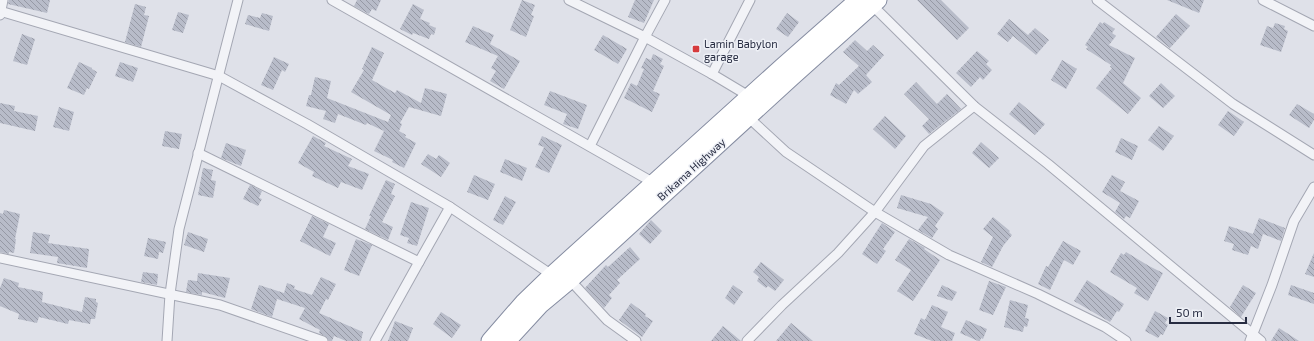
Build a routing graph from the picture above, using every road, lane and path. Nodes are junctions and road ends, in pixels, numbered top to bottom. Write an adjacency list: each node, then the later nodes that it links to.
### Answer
1 (3, 0): 10 (street)
2 (238, 0): 14 (street)
3 (332, 0): 18 (street)
4 (569, 0): 12 (street)
5 (665, 0): 12 (street)
6 (750, 0): 13 (street)
7 (1097, 0): 20 (street)
8 (1263, 0): 11 (street)
9 (869, 2): 15 (highway, Brikama Highway); 16 (street)
10 (0, 13): 14 (street)
11 (1314, 26)
12 (645, 37): 13 (street); 18 (street)
13 (712, 74): 15 (street)
14 (219, 76): 19 (street); 23 (street)
15 (756, 100): 17 (highway, Brikama Highway); 21 (highway, Brikama Highway)
16 (974, 106): 24 (street); 30 (street)
17 (748, 117): 24 (street); 28 (highway, Brikama Highway)
18 (590, 146): 21 (street)
19 (198, 152): 26 (street); 29 (street)
20 (1314, 155)
21 (654, 183): 27 (highway, Brikama Highway)
22 (1314, 187): 30 (street)
23 (450, 207): 26 (street); 27 (street)
24 (875, 212): 37 (street); 38 (street)
25 (0, 258): 29 (street)
26 (419, 262): 33 (street)
27 (552, 275): 34 (highway, Brikama Highway)
28 (570, 280): 35 (highway, Brikama Highway); 36 (street)
29 (170, 294): 31 (street); 32 (street)
30 (1251, 338): 39 (street)
31 (167, 341)
32 (324, 341)
33 (375, 341)
34 (490, 341)
35 (506, 341)
36 (636, 341)
37 (747, 341)
38 (1126, 341)
39 (1261, 341)

